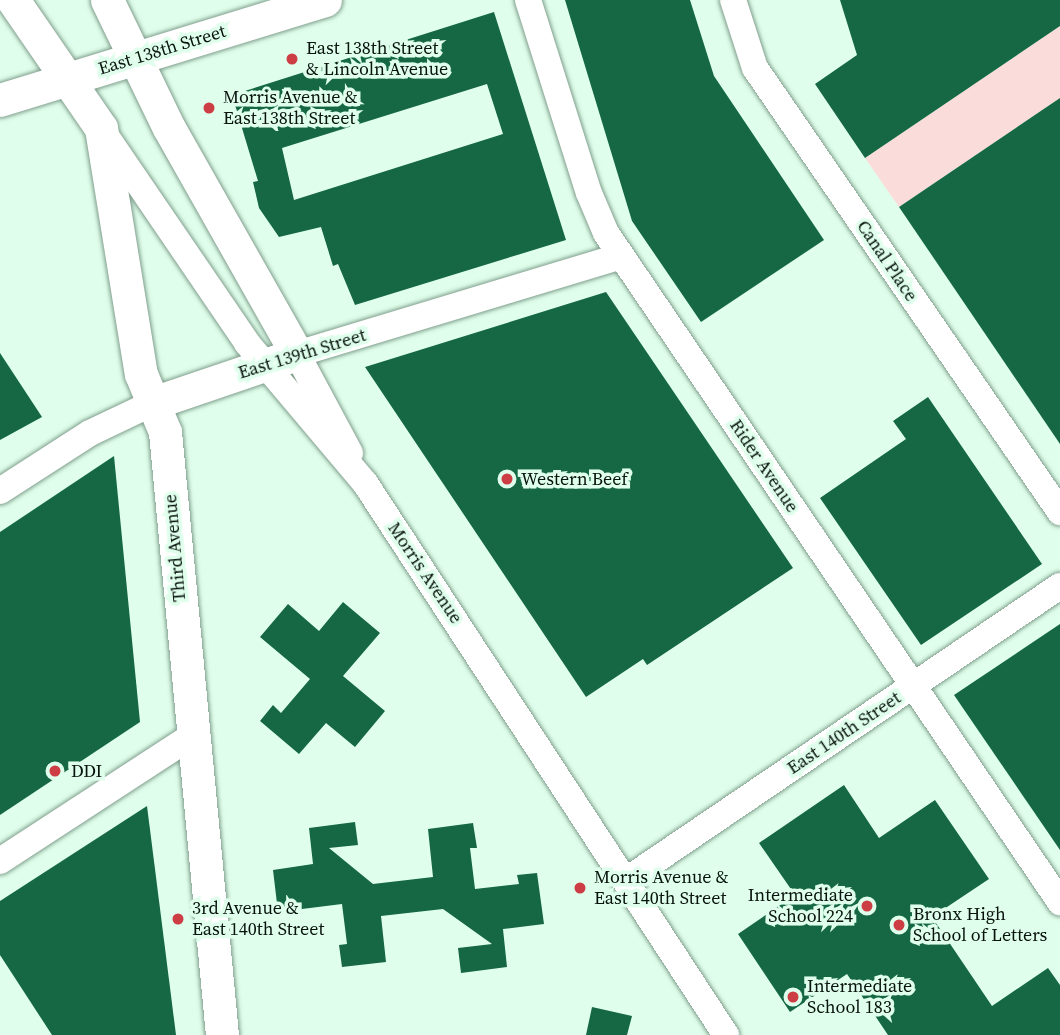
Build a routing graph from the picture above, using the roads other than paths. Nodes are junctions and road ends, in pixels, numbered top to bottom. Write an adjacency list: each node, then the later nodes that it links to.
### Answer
1 (13, 0): 7 (main road, Third Avenue)
2 (107, 0): 6 (main road)
3 (325, 0): 6 (main road, East 138th Street)
4 (528, 0): 10 (street, Rider Avenue)
5 (733, 0): 16 (street, Canal Place)
6 (135, 59): 7 (main road, East 138th Street); 11 (main road)
7 (65, 78): 8 (main road, East 138th Street); 9 (main road, Third Avenue)
8 (0, 100)
9 (100, 128): 12 (street, Morris Avenue); 13 (main road, Third Avenue)
10 (621, 256): 11 (street, East 139th Street); 18 (street, Rider Avenue)
11 (297, 354): 12 (main road, East 139th Street); 14 (street)
12 (264, 364): 13 (main road, East 139th Street); 14 (street, Morris Avenue)
13 (153, 403): 15 (street, East 139th Street); 19 (main road, Third Avenue)
14 (365, 483): 21 (street, Morris Avenue)
15 (0, 491)
16 (1060, 512)
17 (1060, 586): 18 (street, East 140th Street)
18 (914, 686): 21 (street, East 140th Street); 22 (street, Rider Avenue)
19 (192, 736): 20 (street); 23 (main road, Third Avenue)
20 (0, 860)
21 (628, 879): 24 (street, Morris Avenue)
22 (1060, 902)
23 (222, 1035)
24 (726, 1035)

